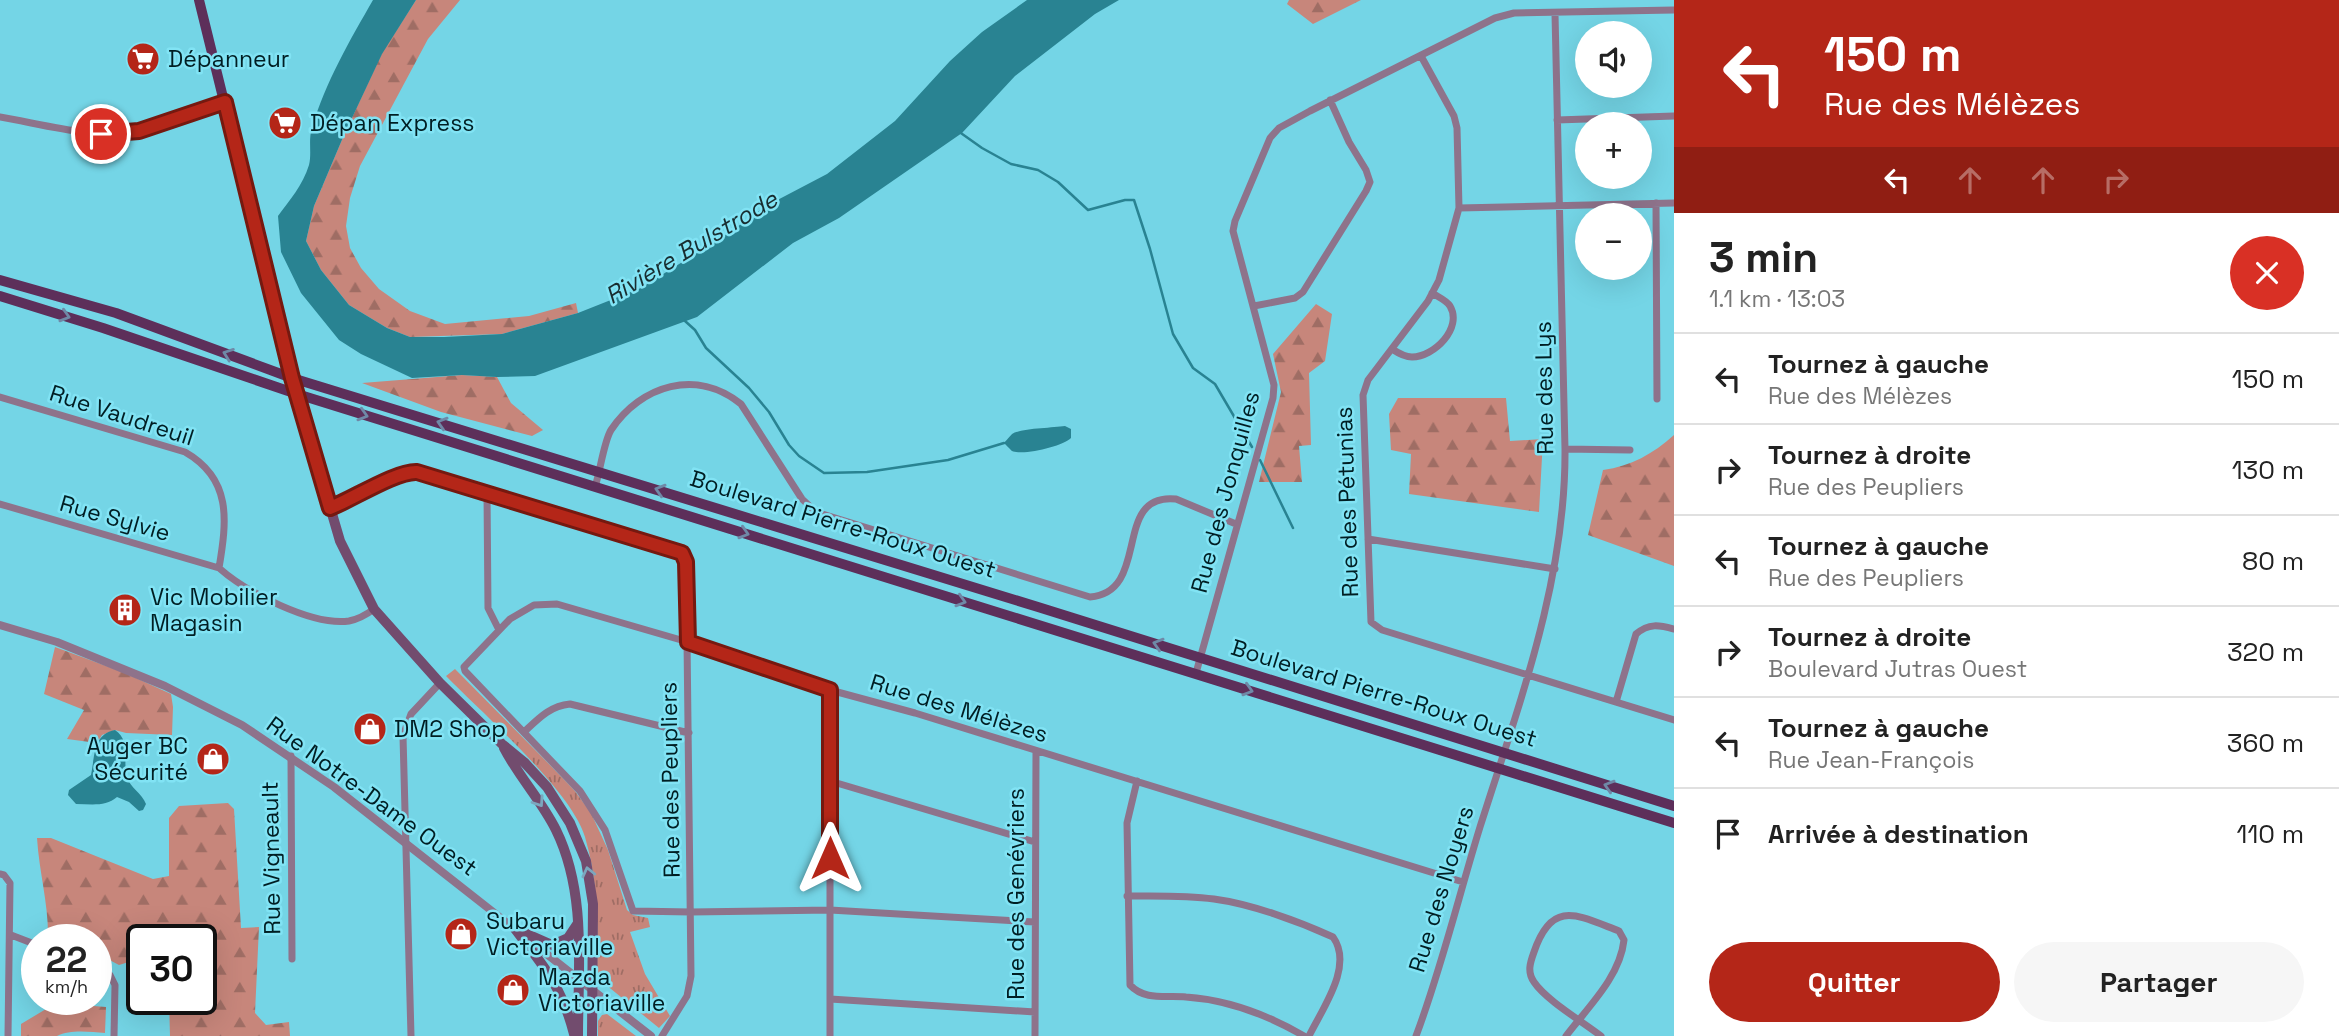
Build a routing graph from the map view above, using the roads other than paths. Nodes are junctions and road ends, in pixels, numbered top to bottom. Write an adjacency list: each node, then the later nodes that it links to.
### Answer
1 (199, 0): 6 (main road)
2 (1674, 10): 3 (street, Rue des Jonquilles)
3 (1555, 14): 4 (street, Rue des Jonquilles); 9 (street, Rue des Lys)
4 (1421, 55): 5 (street, Rue des Jonquilles); 13 (street, Rue des Pétunias)
5 (1330, 100): 17 (street, Rue des Jonquilles); 17 (street)
6 (225, 102): 8 (street); 19 (main road)
7 (1674, 116): 9 (street)
8 (0, 117)
9 (1557, 120): 12 (street, Rue des Lys)
10 (1656, 203): 11 (street); 12 (street); 22 (street)
11 (1674, 203)
12 (1559, 206): 13 (street); 23 (street, Rue des Lys)
13 (1459, 208): 15 (street, Rue des Pétunias)
14 (0, 280): 19 (main road, Boulevard Pierre-Roux Ouest, one-way to 14)
15 (1432, 293): 18 (street, Rue des Pétunias); 18 (street)
16 (0, 296): 20 (main road, Boulevard Pierre-Roux Ouest, one-way to 20)
17 (1254, 306): 30 (street, Rue des Jonquilles)
18 (1392, 349): 31 (street, Rue des Pétunias)
19 (292, 378): 20 (main road); 25 (main road, Boulevard Pierre-Roux Ouest, one-way to 19)
20 (297, 394): 26 (main road, Boulevard Pierre-Roux Ouest, one-way to 26); 29 (main road)
21 (0, 397): 32 (street, Rue Vaudreuil)
22 (1657, 399)
23 (1565, 449): 24 (street); 33 (street, Rue des Lys)
24 (1630, 450)
25 (600, 471): 26 (street); 30 (street); 39 (main road, Boulevard Pierre-Roux Ouest, one-way to 25)
26 (594, 487): 40 (main road, Boulevard Pierre-Roux Ouest, one-way to 40)
27 (487, 493): 29 (street, Rue des Peupliers); 37 (street); 38 (street, Rue des Peupliers)
28 (0, 505): 32 (street, Rue Sylvie)
29 (330, 508): 34 (main road)
30 (1236, 524): 39 (street, Rue des Jonquilles)
31 (1368, 539): 33 (street); 41 (street, Rue des Pétunias)
32 (219, 568): 34 (street)
33 (1555, 569): 41 (street, Rue des Lys)
34 (374, 609): 42 (main road)
35 (0, 625): 51 (street, Rue Notre-Dame Ouest)
36 (1674, 629): 44 (street)
37 (499, 630): 38 (street, Rue des Mélèzes); 46 (street, Rue des Mélèzes)
38 (688, 642): 43 (street, Rue des Mélèzes); 47 (street, Rue des Peupliers)
39 (1200, 657): 40 (street, Rue des Jonquilles); 50 (main road, Boulevard Pierre-Roux Ouest)
40 (1196, 673): 52 (main road, Boulevard Pierre-Roux Ouest, one-way to 52)
41 (1528, 674): 44 (street, Rue des Pétunias); 50 (street, Rue des Lys)
42 (440, 683): 48 (main road); 58 (street)
43 (830, 690): 49 (street, Rue des Mélèzes); 53 (street)
44 (1616, 702): 45 (street, Rue des Pétunias)
45 (1674, 720)
46 (524, 732): 47 (street); 63 (street)
47 (689, 733): 63 (street, Rue des Peupliers)
48 (502, 744): 65 (main road, one-way to 65); 72 (main road, one-way to 48)
49 (1036, 752): 54 (street, Rue des Mélèzes); 57 (street, Rue des Genévriers)
50 (1503, 752): 52 (street, Rue des Noyers); 55 (main road, Boulevard Pierre-Roux Ouest, one-way to 50)
51 (291, 756): 58 (street, Rue Notre-Dame Ouest); 69 (street, Rue Vigneault)
52 (1498, 769): 56 (main road, Boulevard Pierre-Roux Ouest); 60 (street, Rue des Noyers)
53 (830, 781): 57 (street); 62 (street)
54 (1137, 781): 60 (street, Rue des Mélèzes); 61 (street)
55 (1674, 806)
56 (1674, 823)
57 (1035, 842): 64 (street, Rue des Genévriers)
58 (407, 844): 66 (street, Rue Notre-Dame Ouest); 79 (street)
59 (0, 874): 67 (street)
60 (1463, 882): 76 (street, Rue des Noyers)
61 (1127, 896): 86 (street); 86 (street)
62 (830, 910): 63 (street); 64 (street); 73 (street)
63 (691, 912): 83 (street, Rue des Peupliers)
64 (1035, 922): 74 (street, Rue des Genévriers)
65 (578, 923): 66 (main road); 70 (main road)
66 (515, 929): 70 (street, Rue Notre-Dame Ouest); 80 (main road)
67 (11, 935): 68 (street); 77 (street)
68 (21, 939)
69 (292, 959)
70 (578, 978): 72 (street, Rue Notre-Dame Ouest); 80 (main road)
71 (112, 979): 78 (street)
72 (593, 989): 81 (main road); 82 (street, Rue Notre-Dame Ouest)
73 (830, 999): 74 (street); 84 (street)
74 (1035, 1012): 85 (street, Rue des Genévriers)
75 (1579, 1018): 75 (street); 88 (street); 89 (street)
76 (1416, 1034): 87 (street)
77 (8, 1036)
78 (114, 1036)
79 (411, 1036)
80 (576, 1036)
81 (592, 1036)
82 (651, 1036)
83 (662, 1036)
84 (830, 1036)
85 (1035, 1036)
86 (1307, 1036)
87 (1427, 1036)
88 (1566, 1036)
89 (1601, 1036)

